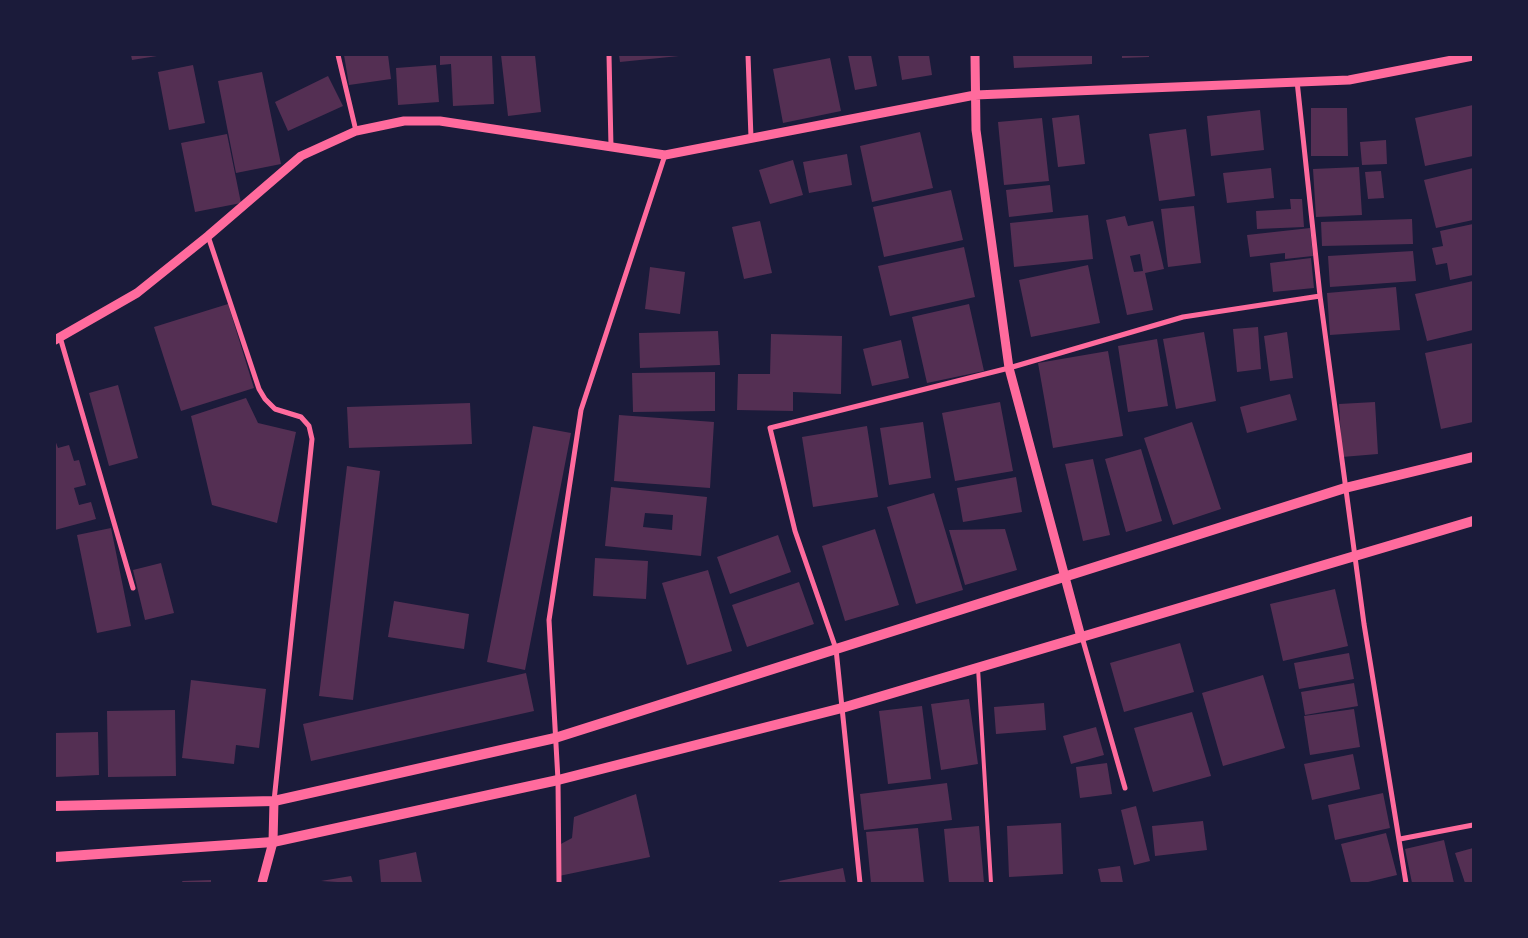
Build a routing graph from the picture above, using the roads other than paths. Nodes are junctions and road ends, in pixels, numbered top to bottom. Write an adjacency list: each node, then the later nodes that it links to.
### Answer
1 (338, 55): 8 (street)
2 (609, 55): 10 (street)
3 (748, 55): 9 (street)
4 (975, 55): 7 (street)
5 (1473, 56): 6 (street)
6 (1297, 81): 7 (street); 13 (street)
7 (975, 95): 9 (street); 15 (street)
8 (356, 131): 10 (street); 12 (street)
9 (751, 138): 11 (street)
10 (611, 147): 11 (street)
11 (665, 154): 26 (street)
12 (208, 236): 14 (street); 29 (street)
13 (1320, 296): 15 (street); 17 (street)
14 (57, 338): 21 (street)
15 (1009, 368): 20 (street); 23 (street)
16 (1473, 457): 17 (main road)
17 (1345, 488): 19 (street); 20 (main road)
18 (1473, 521): 19 (main road)
19 (1354, 556): 22 (main road); 32 (street)
20 (1065, 576): 22 (street); 23 (main road)
21 (133, 588)
22 (1082, 637): 24 (main road); 28 (street)
23 (836, 649): 25 (street); 26 (main road)
24 (978, 668): 25 (main road); 38 (lane)
25 (842, 708): 27 (main road); 37 (street)
26 (555, 738): 27 (street); 29 (main road)
27 (558, 780): 33 (main road); 36 (street)
28 (1125, 788)
29 (274, 801): 30 (main road); 33 (street)
30 (55, 806)
31 (1473, 824): 32 (street)
32 (1400, 839): 39 (street)
33 (273, 842): 34 (main road); 35 (street)
34 (55, 857)
35 (262, 883)
36 (559, 883)
37 (860, 883)
38 (991, 883)
39 (1406, 883)

